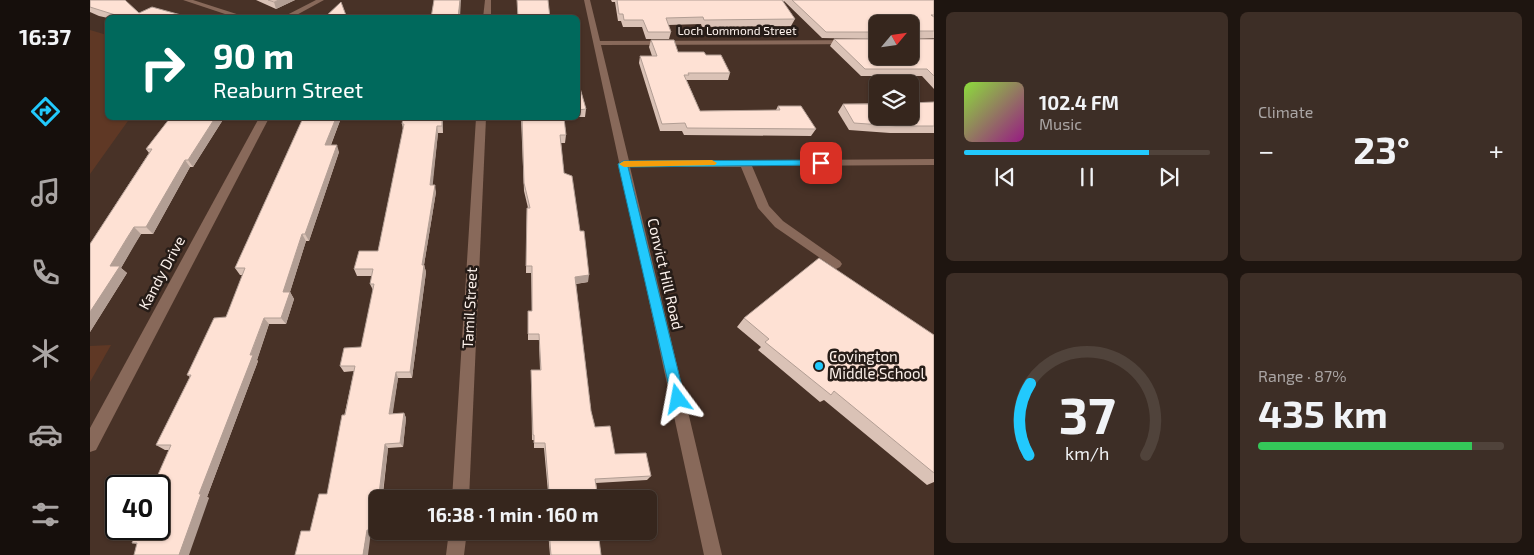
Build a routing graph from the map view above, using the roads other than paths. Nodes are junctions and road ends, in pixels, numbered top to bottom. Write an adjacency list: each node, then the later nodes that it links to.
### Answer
1 (186, 0): 5 (street)
2 (321, 0): 6 (street)
3 (488, 0): 7 (street)
4 (587, 0): 9 (street, Convict Hill Road)
5 (236, 15)
6 (290, 15)
7 (487, 15)
8 (869, 42): 9 (street, Loch Lommond Street)
9 (596, 43): 14 (street, Convict Hill Road)
10 (263, 120): 16 (street, Kandy Drive)
11 (481, 120): 17 (street, Tamil Street)
12 (934, 162): 13 (street)
13 (745, 163): 14 (street); 15 (street)
14 (623, 164): 20 (street, Convict Hill Road)
15 (836, 264)
16 (90, 444)
17 (460, 490)
18 (457, 540): 19 (street)
19 (455, 555)
20 (714, 555)

